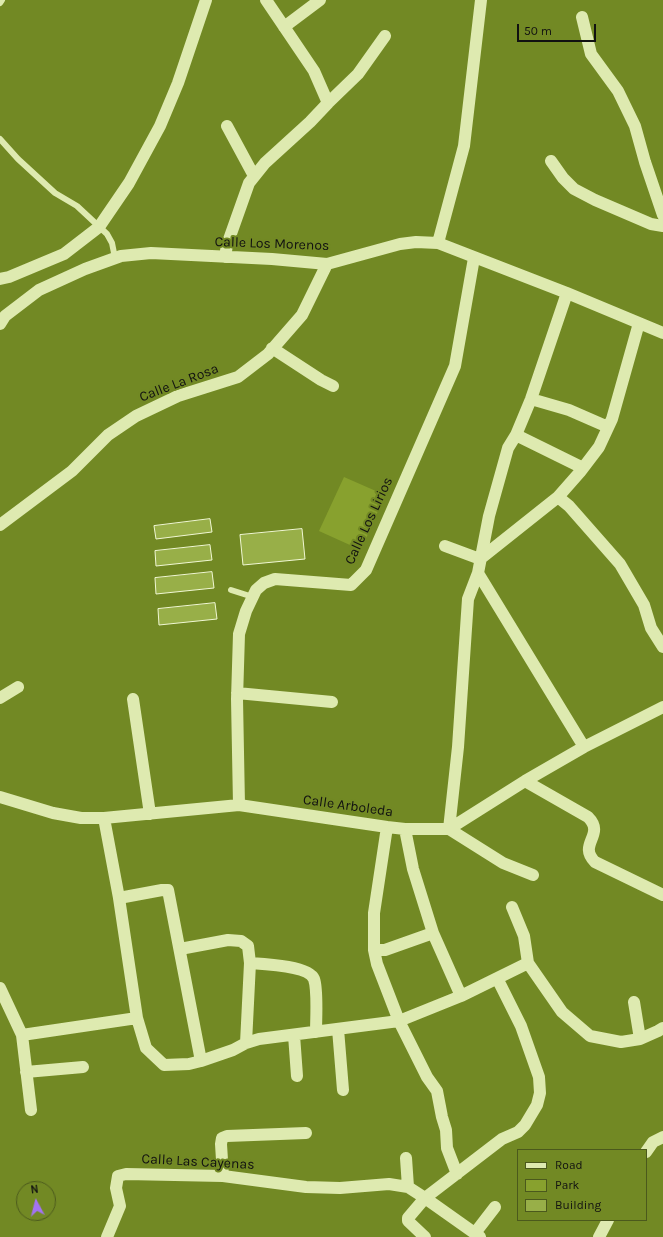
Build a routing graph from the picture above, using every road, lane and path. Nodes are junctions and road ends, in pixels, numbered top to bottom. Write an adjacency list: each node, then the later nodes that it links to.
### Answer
1 (2, 0): 6 (lane)
2 (206, 0): 17 (street)
3 (266, 0): 8 (street)
4 (320, 0): 8 (street)
5 (481, 0): 18 (street)
6 (0, 3)
7 (582, 17): 15 (street)
8 (284, 27): 10 (street)
9 (385, 36): 10 (street)
10 (328, 103): 14 (street)
11 (227, 126): 14 (street)
12 (0, 139): 17 (lane)
13 (551, 160): 16 (street)
14 (254, 176): 19 (street)
15 (663, 215)
16 (663, 226)
17 (99, 227): 20 (lane); 23 (street)
18 (438, 243): 21 (street, Calle Los Morenos); 22 (street, Calle Los Morenos)
19 (225, 257): 20 (street, Calle Los Morenos); 22 (street, Calle Los Morenos)
20 (114, 258): 26 (street, Calle Los Morenos)
21 (474, 258): 24 (street, Calle Los Morenos); 40 (street, Calle Los Lirios)
22 (327, 264): 28 (street, Calle La Rosa)
23 (0, 279)
24 (567, 293): 25 (street, Calle Los Morenos); 30 (street)
25 (639, 323): 27 (street, Calle Los Morenos); 31 (street)
26 (0, 324)
27 (663, 333)
28 (272, 348): 29 (street); 35 (street, Calle La Rosa)
29 (333, 386)
30 (532, 399): 31 (street); 32 (street)
31 (608, 427): 33 (street)
32 (516, 435): 33 (street); 37 (street)
33 (583, 468): 34 (street)
34 (558, 497): 37 (street); 41 (street)
35 (0, 525)
36 (445, 546): 37 (street)
37 (480, 559): 38 (street)
38 (478, 573): 48 (street); 56 (street)
39 (231, 590): 40 (lane)
40 (253, 597): 43 (street, Calle Los Lirios)
41 (663, 647)
42 (18, 687): 44 (street)
43 (237, 693): 46 (street); 51 (street, Calle Los Lirios)
44 (0, 698)
45 (133, 700): 52 (street)
46 (332, 702)
47 (663, 707): 48 (street)
48 (584, 747): 49 (street)
49 (525, 781): 56 (street); 58 (street)
50 (0, 797): 53 (street, Calle Arboleda)
51 (239, 805): 52 (street, Calle Arboleda); 54 (street, Calle Arboleda)
52 (150, 814): 53 (street, Calle Arboleda)
53 (104, 818): 59 (street)
54 (387, 827): 55 (street, Calle Arboleda); 63 (street)
55 (405, 829): 56 (street, Calle Arboleda); 61 (street)
56 (449, 829): 57 (street)
57 (533, 875)
58 (663, 897)
59 (119, 898): 62 (street); 70 (street)
60 (512, 907): 64 (street)
61 (433, 933): 63 (street); 68 (street)
62 (180, 949): 65 (street); 79 (street)
63 (374, 950): 71 (street)
64 (528, 962): 66 (street); 77 (street)
65 (250, 963): 74 (street); 78 (street)
66 (497, 978): 68 (street); 89 (street)
67 (0, 988): 75 (street)
68 (461, 996): 71 (street)
69 (634, 1002): 77 (street)
70 (137, 1018): 75 (street); 79 (street)
71 (399, 1021): 73 (street); 89 (street)
72 (663, 1028): 77 (street)
73 (338, 1029): 74 (street); 83 (street)
74 (316, 1032): 76 (street)
75 (22, 1035): 81 (street)
76 (294, 1035): 78 (street); 82 (street)
77 (640, 1039)
78 (246, 1042): 79 (street)
79 (201, 1061)
80 (83, 1067): 81 (street)
81 (26, 1072): 84 (street)
82 (298, 1076)
83 (343, 1090)
84 (31, 1110)
85 (306, 1133): 90 (street)
86 (663, 1137): 87 (street)
87 (647, 1151)
88 (406, 1158): 91 (street)
89 (457, 1174): 92 (street)
90 (223, 1176): 91 (street, Calle Las Cayenas); 96 (street, Calle Las Cayenas)
91 (408, 1187): 92 (street)
92 (426, 1198): 95 (street); 97 (street)
93 (495, 1207): 95 (street)
94 (607, 1221): 98 (street)
95 (478, 1235)
96 (107, 1237)
97 (425, 1237)
98 (599, 1237)

